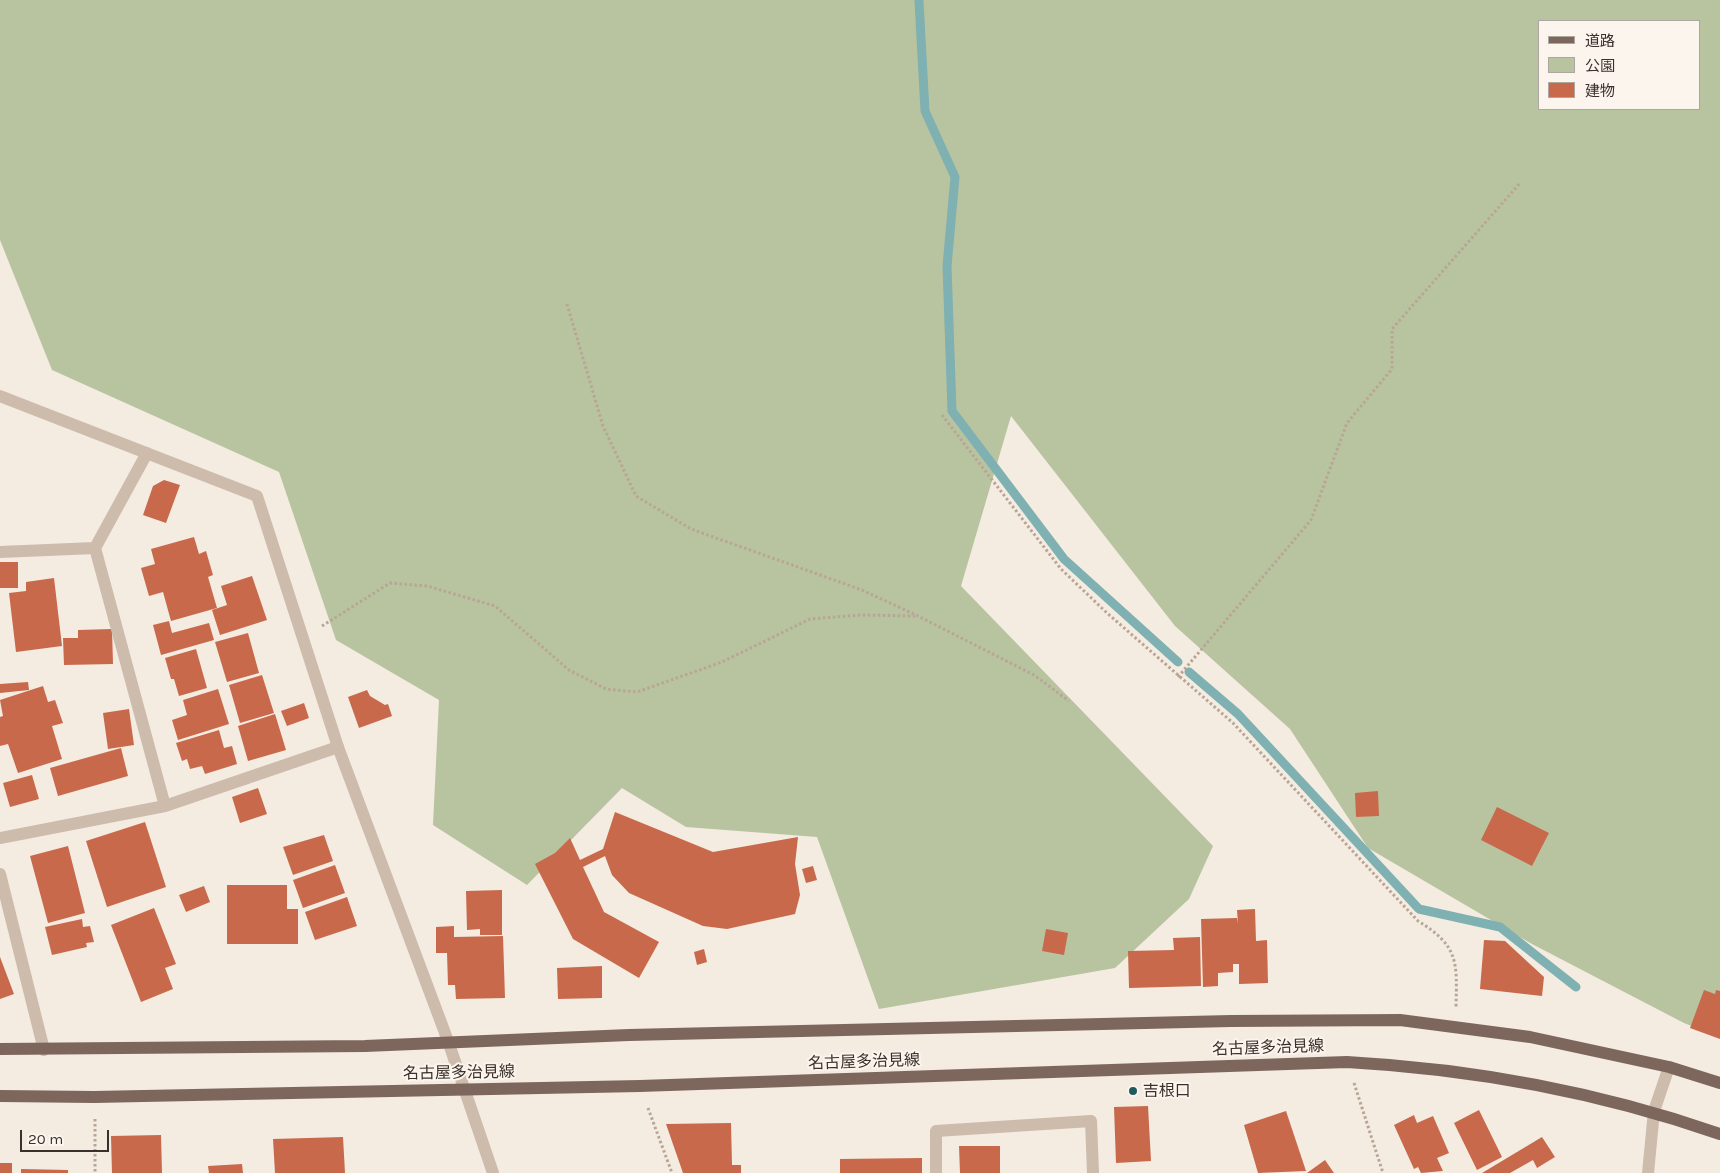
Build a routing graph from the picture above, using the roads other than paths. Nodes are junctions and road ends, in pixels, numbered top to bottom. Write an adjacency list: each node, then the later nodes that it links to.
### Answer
1 (0, 396): 2 (street)
2 (147, 453): 3 (street); 5 (street)
3 (95, 548): 4 (street); 6 (street)
4 (0, 552)
5 (338, 747): 6 (street); 9 (street)
6 (165, 806): 7 (street)
7 (0, 838)
8 (0, 874): 11 (street)
9 (448, 1041): 11 (main road, 名古屋多治見線); 12 (main road, 名古屋多治見線); 14 (street)
10 (0, 1049): 11 (main road, 名古屋多治見線)
11 (44, 1050)
12 (1669, 1067): 13 (main road, 名古屋多治見線); 16 (street)
13 (1720, 1082)
14 (464, 1089): 15 (main road, 名古屋多治見線); 16 (main road, 名古屋多治見線); 18 (street)
15 (0, 1096)
16 (1654, 1111): 17 (main road, 名古屋多治見線); 21 (street)
17 (1720, 1134)
18 (493, 1173)
19 (936, 1173): 20 (street)
20 (1093, 1173)
21 (1648, 1173)

